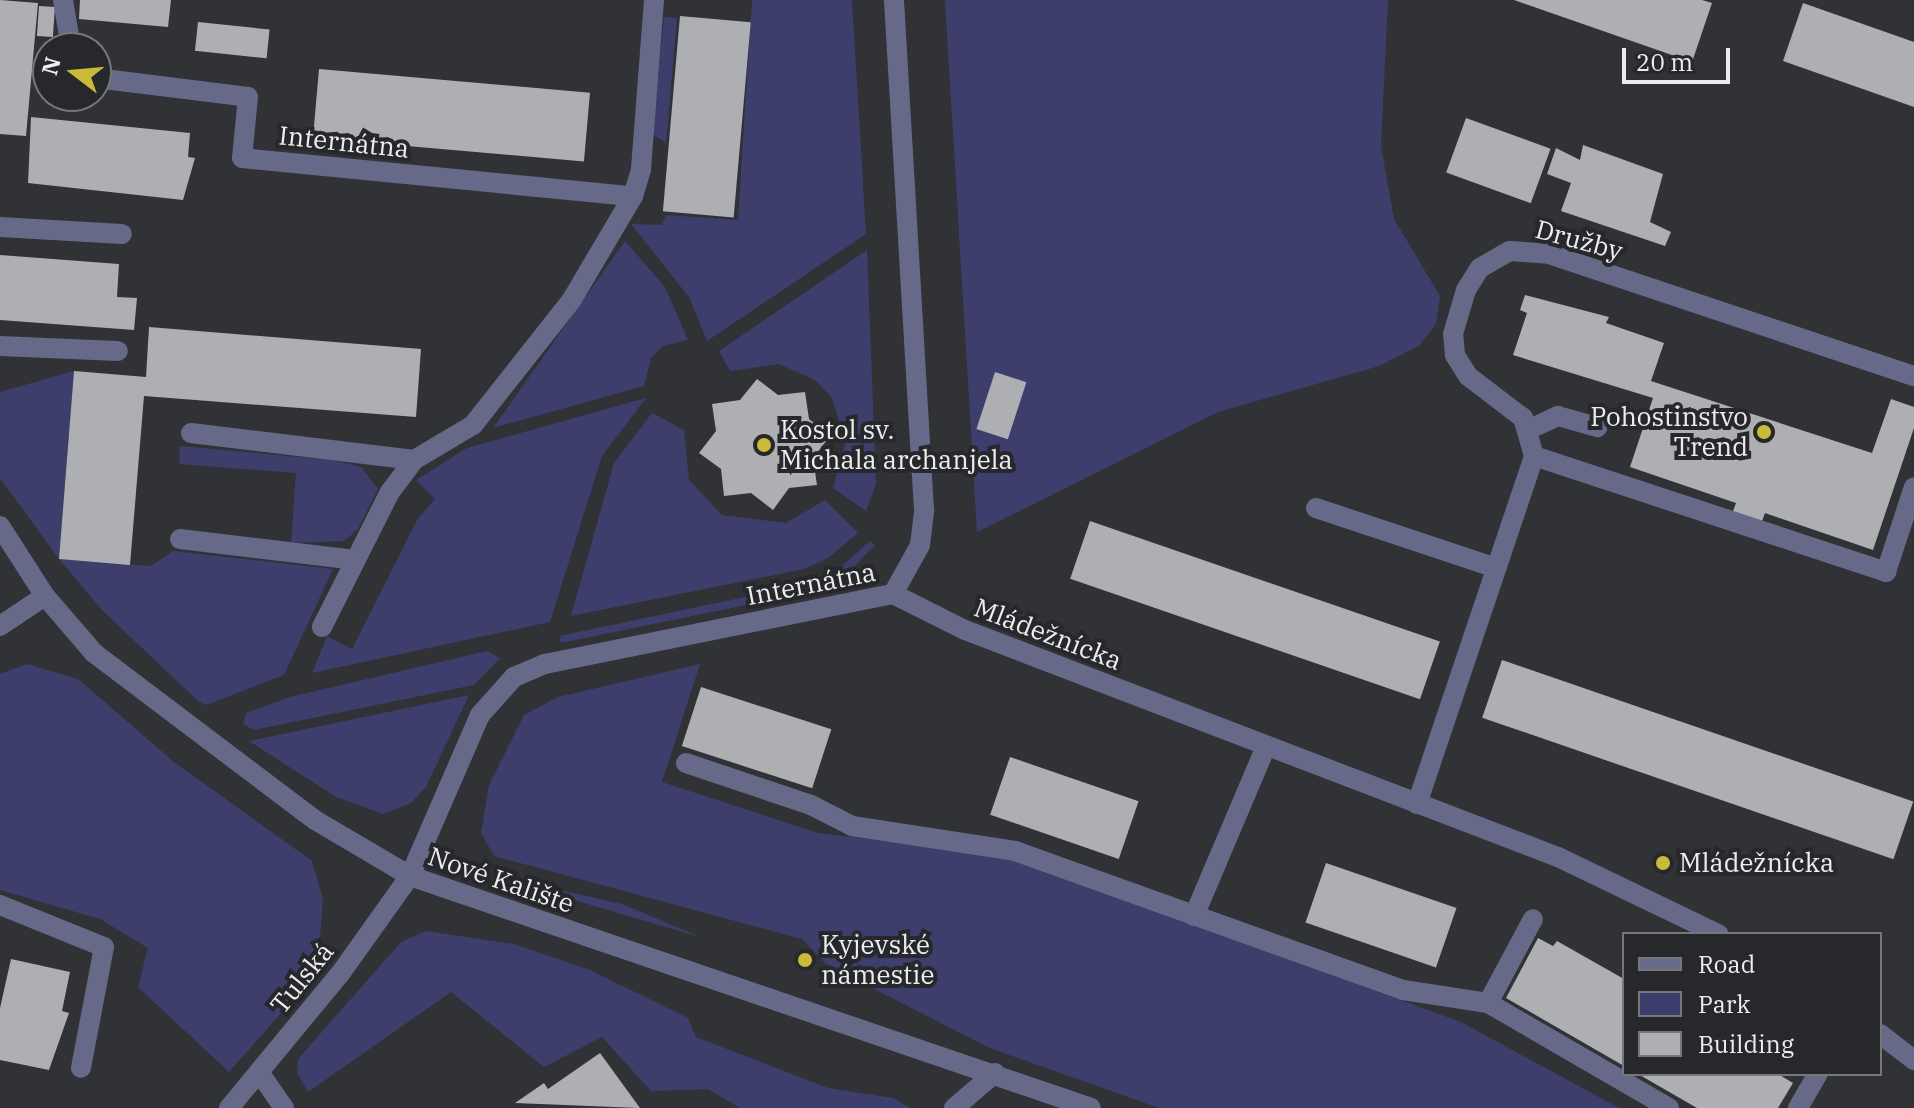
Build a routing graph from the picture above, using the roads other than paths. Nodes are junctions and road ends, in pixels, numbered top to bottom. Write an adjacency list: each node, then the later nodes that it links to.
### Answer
1 (63, 0): 4 (street)
2 (654, 0): 6 (street)
3 (894, 0): 23 (street, Internátna)
4 (68, 32)
5 (112, 80): 6 (street, Internátna)
6 (633, 196): 16 (street)
7 (0, 227): 8 (street)
8 (122, 234)
9 (0, 346): 10 (street)
10 (118, 351)
11 (1914, 376): 13 (street, Družby)
12 (1597, 427): 13 (street)
13 (1530, 429): 15 (street)
14 (191, 433): 16 (street)
15 (1534, 456): 17 (street); 22 (street)
16 (414, 460): 21 (street)
17 (1914, 487)
18 (1316, 508): 22 (street)
19 (0, 526): 24 (street, Nové Kalište)
20 (180, 539): 21 (street)
21 (355, 560): 26 (street)
22 (1496, 568): 29 (street)
23 (893, 594): 27 (street, Mládežnícka); 30 (street, Internátna)
24 (45, 596): 25 (street); 30 (street, Nové Kalište)
25 (0, 626)
26 (322, 627)
27 (1266, 746): 29 (street, Mládežnícka); 32 (street)
28 (686, 763): 32 (street)
29 (1417, 804): 34 (street, Mládežnícka)
30 (410, 876): 39 (street, Tulská); 40 (street, Nové Kalište)
31 (0, 905): 38 (street)
32 (1194, 916): 35 (street)
33 (1533, 919): 35 (street)
34 (1714, 932)
35 (1488, 1003): 46 (street)
36 (1882, 1036): 37 (street)
37 (1914, 1060)
38 (81, 1068)
39 (259, 1072): 42 (street, Tulská); 43 (street)
40 (995, 1073): 44 (street); 45 (street, Nové Kalište)
41 (1817, 1076): 47 (street)
42 (229, 1108)
43 (284, 1108)
44 (954, 1108)
45 (1091, 1108)
46 (1669, 1108)
47 (1798, 1108)

